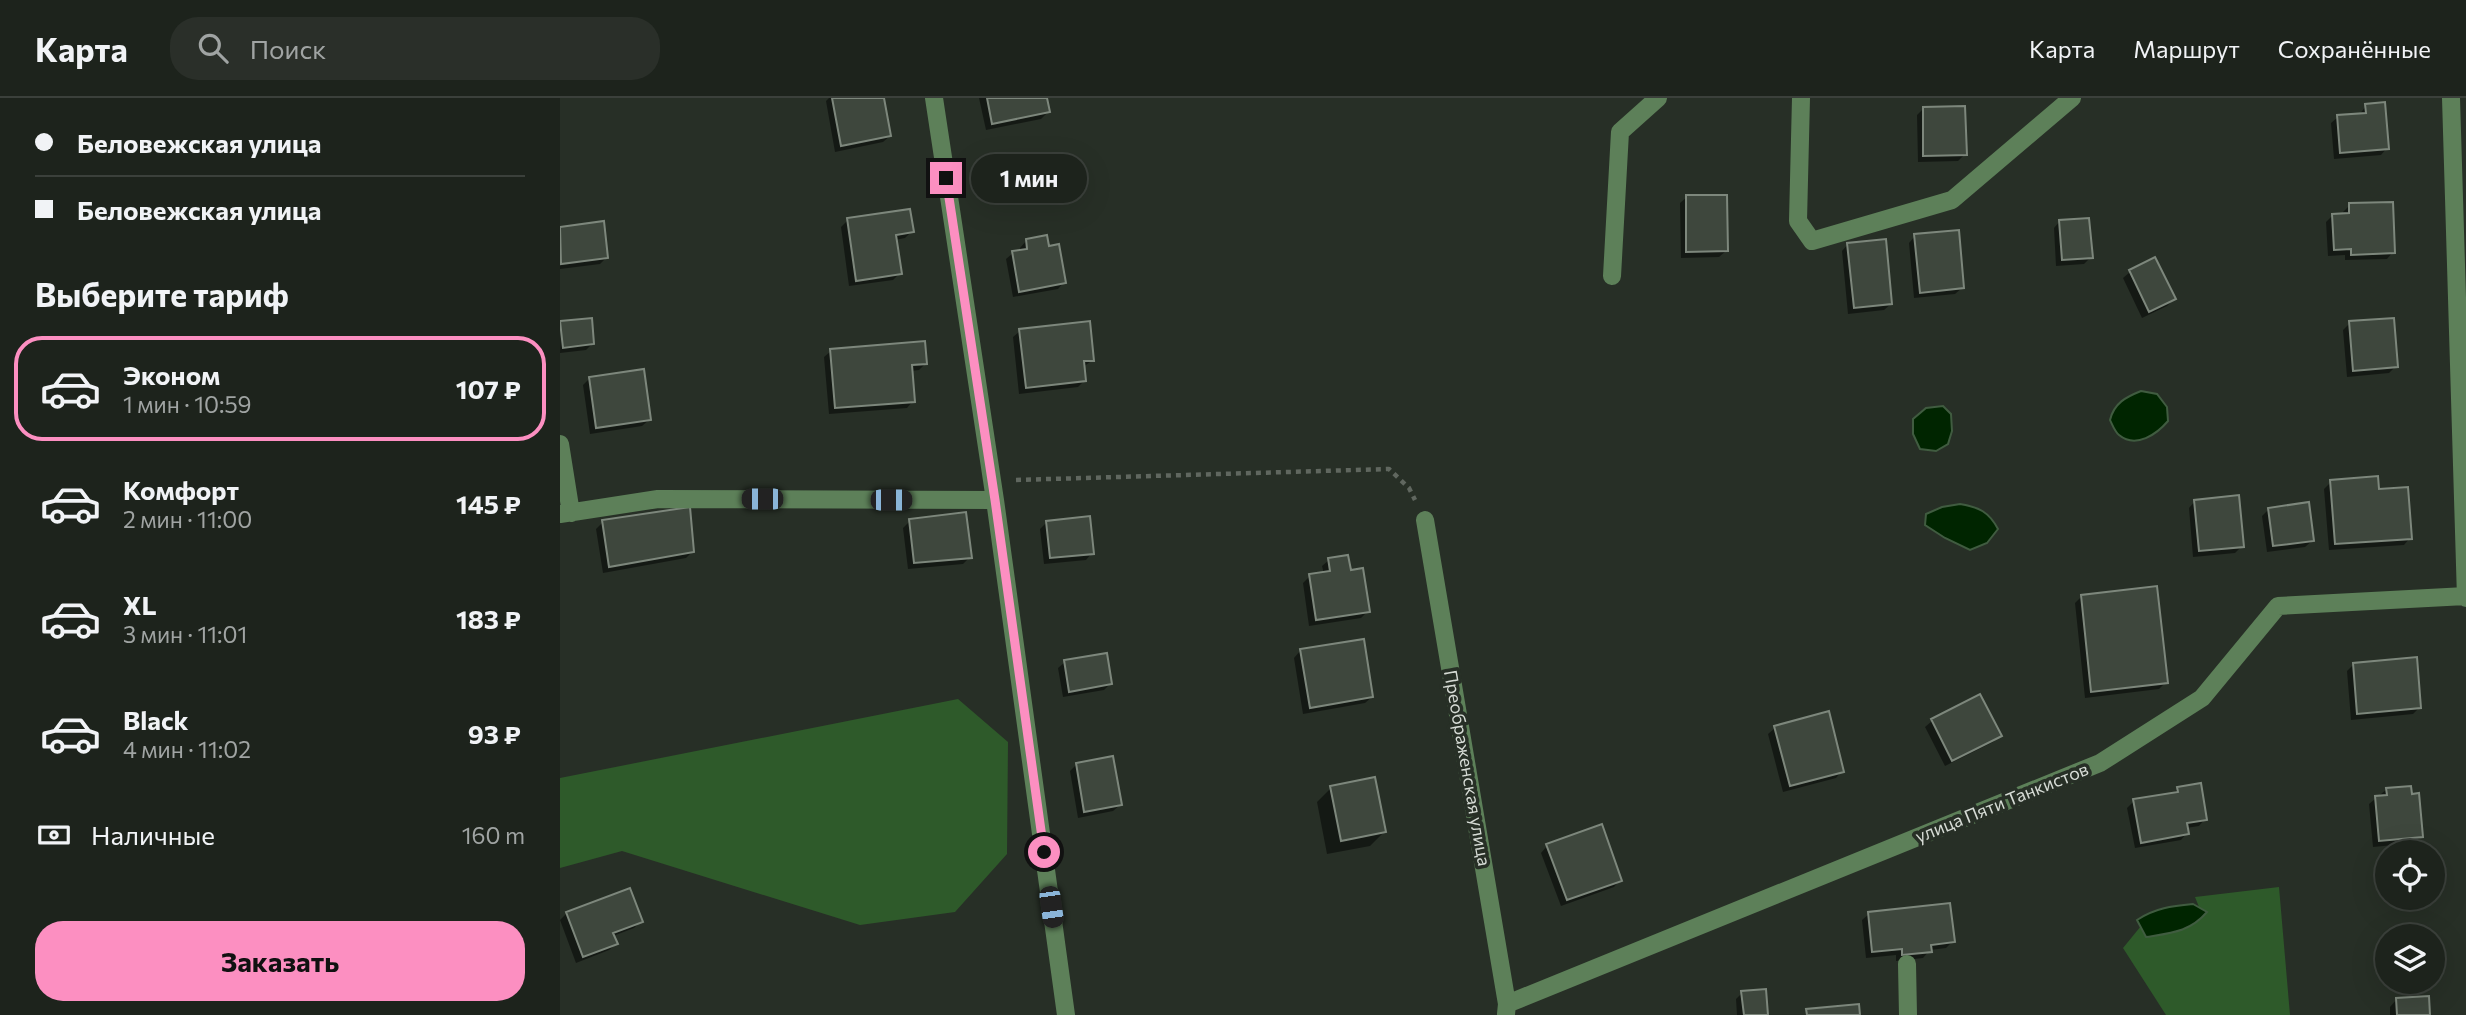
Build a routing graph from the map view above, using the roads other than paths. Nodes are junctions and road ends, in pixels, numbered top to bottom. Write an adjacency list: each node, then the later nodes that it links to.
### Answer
1 (934, 98): 8 (street)
2 (1658, 98): 6 (street)
3 (1801, 98): 4 (street)
4 (2072, 98)
5 (2451, 98): 11 (street)
6 (1612, 276)
7 (560, 444): 9 (street)
8 (995, 500): 9 (street); 14 (street)
9 (565, 514)
10 (1425, 520): 13 (street, Преображенская улица)
11 (2466, 597): 13 (street, улица Пяти Танкистов)
12 (1907, 964): 15 (street)
13 (1506, 1010)
14 (1066, 1015)
15 (1908, 1015)

